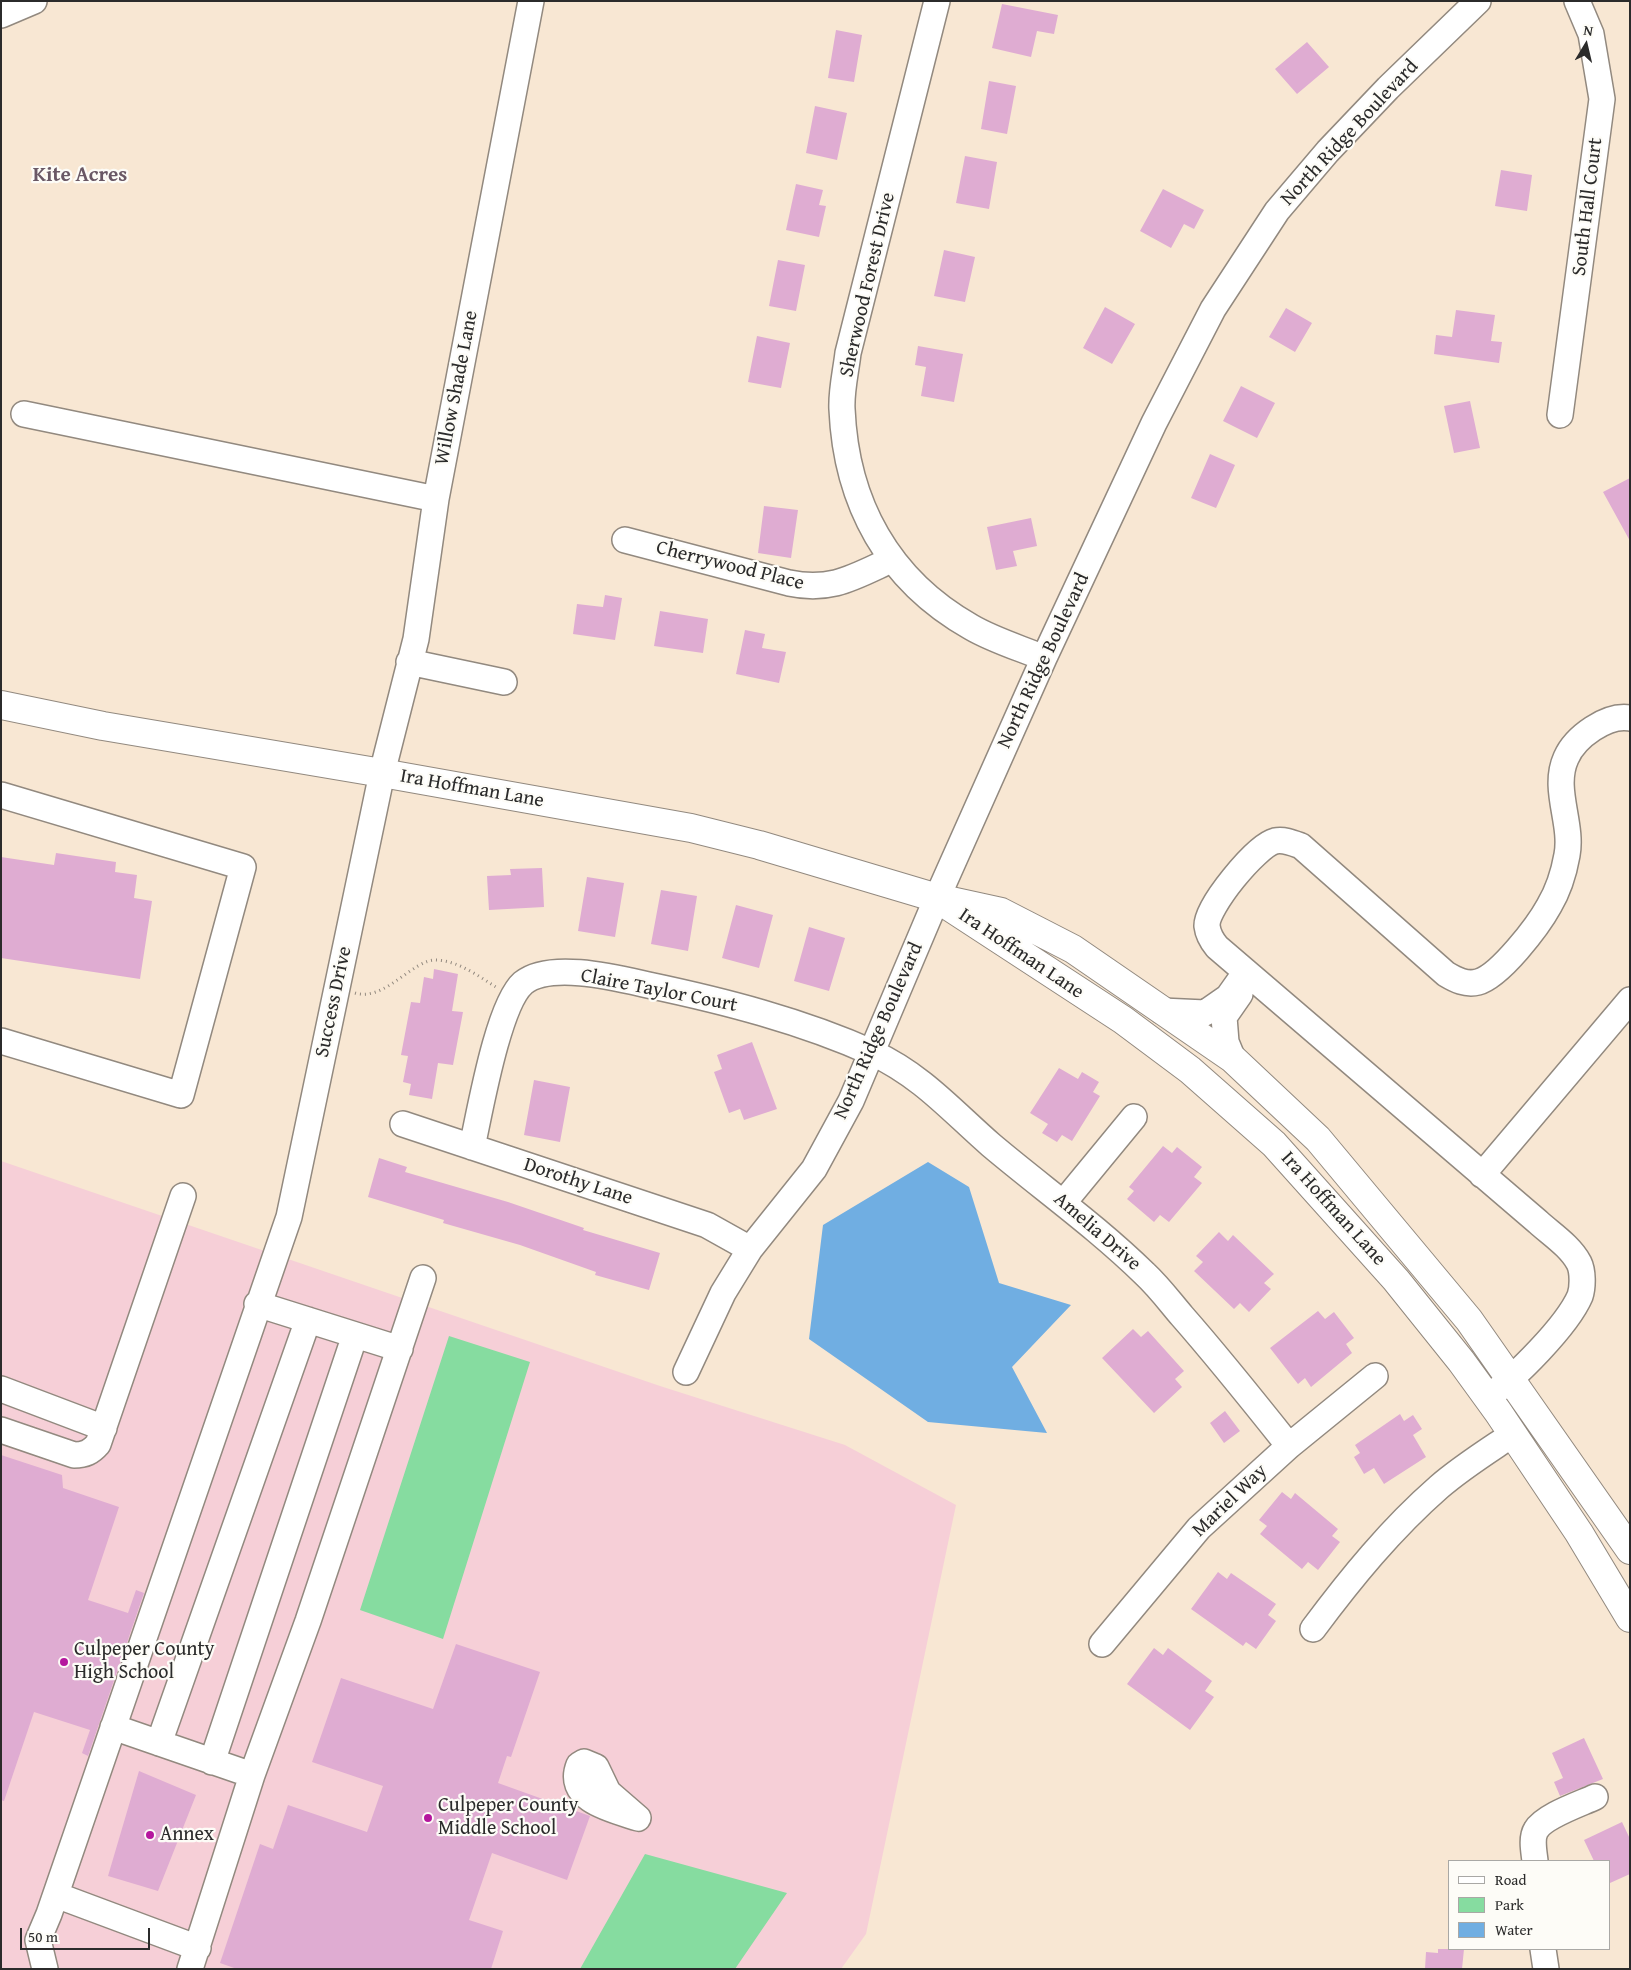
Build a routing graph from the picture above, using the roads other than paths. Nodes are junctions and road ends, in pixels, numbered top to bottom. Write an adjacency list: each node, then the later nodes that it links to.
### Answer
1 (34, 1): 6 (street)
2 (531, 1): 9 (street, Willow Shade Lane)
3 (937, 1): 11 (street, Sherwood Forest Drive)
4 (1478, 1): 12 (street, North Ridge Boulevard)
5 (1577, 1): 8 (street, South Hall Court)
6 (1, 15)
7 (24, 414): 9 (street)
8 (1560, 415)
9 (436, 499): 13 (street, Willow Shade Lane)
10 (625, 540): 11 (street, Cherrywood Place)
11 (891, 560): 12 (street, Sherwood Forest Drive)
12 (1044, 658): 19 (street, North Ridge Boulevard)
13 (409, 662): 14 (street); 17 (street, Willow Shade Lane)
14 (504, 682)
15 (1, 705): 17 (main road, Ira Hoffman Lane)
16 (1630, 718): 20 (street)
17 (382, 773): 19 (main road, Ira Hoffman Lane); 34 (street, Success Drive)
18 (1, 795): 23 (street)
19 (937, 898): 22 (main road, Ira Hoffman Lane); 24 (street, North Ridge Boulevard); 42 (main road, Ira Hoffman Lane)
20 (1249, 977): 22 (street); 25 (street); 29 (street)
21 (1630, 1000): 29 (street)
22 (1162, 1011): 25 (main road, Ira Hoffman Lane)
23 (1, 1041)
24 (873, 1053): 28 (street, Claire Taylor Court); 31 (street, Amelia Drive); 32 (street, North Ridge Boulevard)
25 (1232, 1059): 40 (main road, Ira Hoffman Lane)
26 (1134, 1117): 31 (street)
27 (402, 1124): 28 (street, Dorothy Lane)
28 (472, 1147): 32 (street, Dorothy Lane)
29 (1482, 1175): 40 (street)
30 (183, 1196): 43 (street)
31 (1064, 1202): 46 (street, Amelia Drive)
32 (750, 1249): 38 (street, North Ridge Boulevard)
33 (423, 1278): 37 (street)
34 (258, 1304): 35 (street); 51 (street, Success Drive)
35 (308, 1320): 36 (street); 52 (street)
36 (355, 1334): 37 (street); 53 (street)
37 (400, 1349): 54 (street)
38 (686, 1372)
39 (1375, 1376): 46 (street, Mariel Way)
40 (1510, 1381): 42 (street); 47 (main road, Ira Hoffman Lane)
41 (1, 1389): 43 (street)
42 (1488, 1397): 45 (main road, Ira Hoffman Lane)
43 (104, 1428): 44 (street)
44 (1, 1430)
45 (1513, 1434): 48 (main road, Ira Hoffman Lane); 49 (street)
46 (1289, 1446): 50 (street, Mariel Way)
47 (1630, 1550)
48 (1630, 1618)
49 (1313, 1629)
50 (1102, 1644)
51 (113, 1728): 52 (street); 57 (street, Success Drive)
52 (159, 1743): 53 (street)
53 (212, 1762): 54 (street)
54 (252, 1776): 59 (street)
55 (1595, 1797): 56 (street)
56 (1535, 1860)
57 (56, 1895): 58 (street, Success Drive); 59 (street)
58 (38, 1940): 60 (street, Success Drive); 61 (street)
59 (194, 1958)
60 (27, 1969)
61 (45, 1969)

